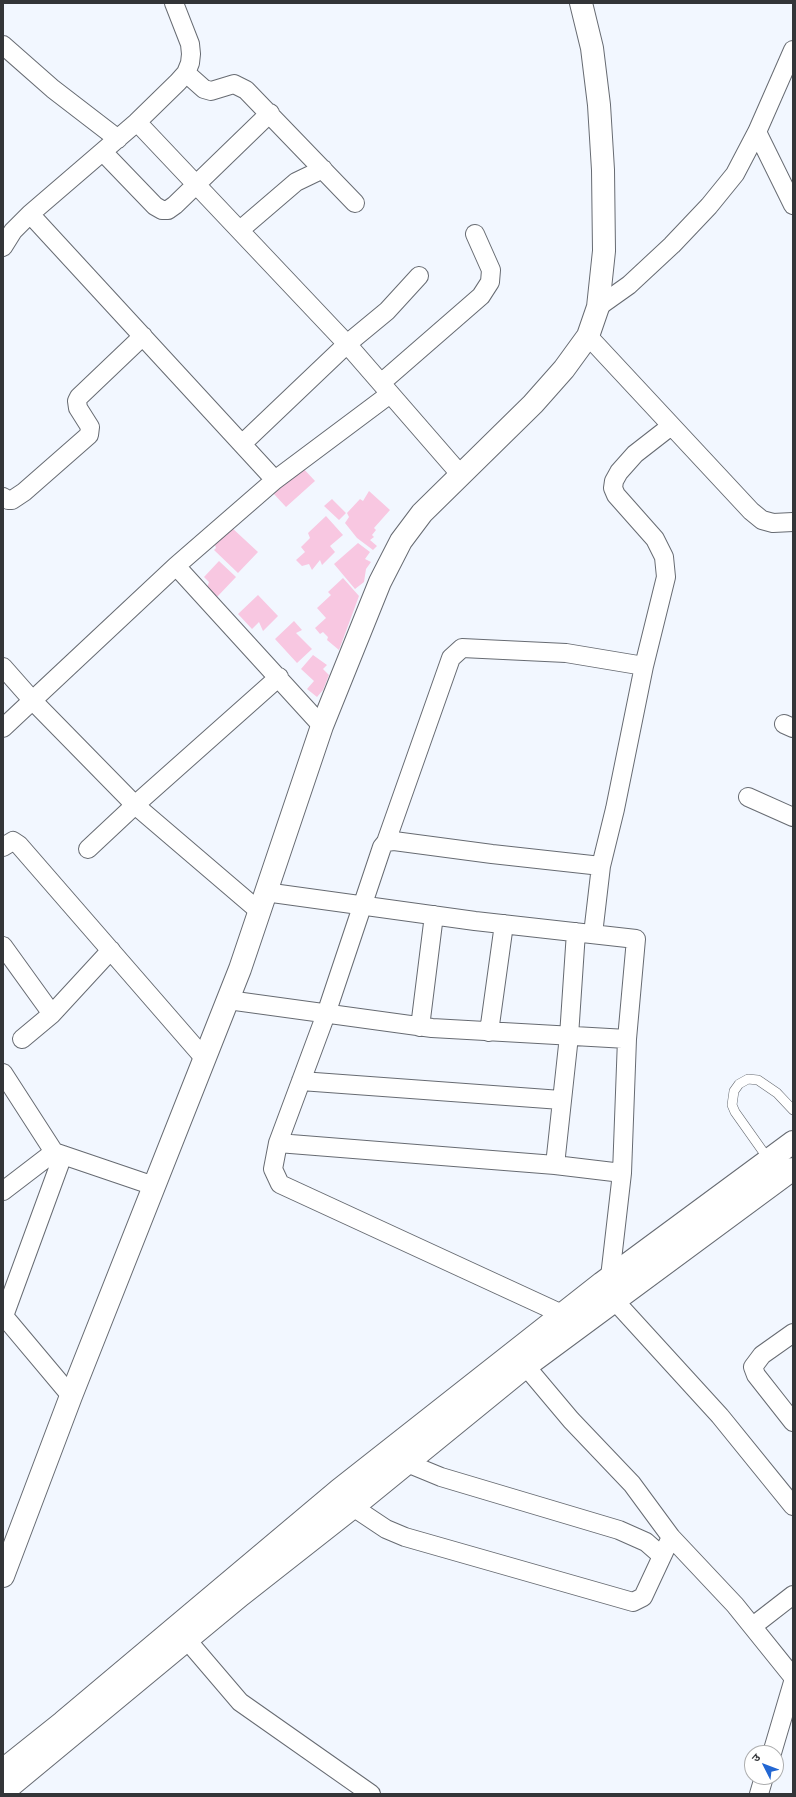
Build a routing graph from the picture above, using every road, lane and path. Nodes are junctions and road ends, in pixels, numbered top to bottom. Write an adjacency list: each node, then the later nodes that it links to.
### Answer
1 (174, 3): 5 (street)
2 (581, 3): 20 (main road)
3 (3, 45): 9 (street)
4 (793, 50): 8 (street)
5 (186, 73): 6 (street); 7 (street)
6 (270, 113): 11 (street); 12 (street)
7 (137, 122): 9 (street); 12 (street)
8 (757, 132): 14 (street); 20 (street)
9 (118, 139): 10 (street)
10 (103, 152): 12 (street); 15 (street)
11 (323, 169): 13 (street); 16 (street)
12 (197, 185): 16 (street)
13 (355, 203)
14 (793, 206)
15 (30, 214): 18 (street); 21 (street)
16 (240, 230): 23 (street)
17 (475, 234): 24 (street)
18 (3, 246)
19 (418, 276): 23 (street)
20 (598, 307): 22 (main road)
21 (143, 336): 26 (street); 29 (street)
22 (588, 336): 25 (street); 27 (main road)
23 (346, 344): 24 (street); 26 (street)
24 (385, 389): 27 (street); 28 (street)
25 (671, 426): 30 (street); 32 (street)
26 (243, 443): 28 (street)
27 (460, 474): 36 (main road)
28 (275, 480): 31 (street)
29 (3, 497)
30 (793, 522)
31 (176, 566): 34 (street); 35 (street)
32 (644, 666): 41 (street); 44 (street)
33 (3, 667): 35 (street)
34 (279, 677): 36 (street); 39 (street)
35 (33, 701): 37 (street); 39 (street)
36 (322, 726): 45 (main road)
37 (3, 728)
38 (748, 797): 40 (street)
39 (135, 805): 43 (street); 45 (street)
40 (793, 817)
41 (386, 842): 44 (street); 46 (street)
42 (3, 847): 51 (street)
43 (88, 848)
44 (601, 866): 49 (street)
45 (262, 901): 46 (street); 52 (main road)
46 (363, 906): 47 (street); 54 (street)
47 (434, 915): 48 (street); 55 (street)
48 (504, 924): 49 (street); 56 (street)
49 (584, 933): 57 (street); 59 (street)
50 (3, 946): 53 (street)
51 (111, 950): 53 (street); 60 (street)
52 (228, 1000): 54 (street); 60 (main road)
53 (52, 1014): 58 (street)
54 (326, 1014): 55 (street); 62 (street)
55 (420, 1026): 56 (street)
56 (489, 1032): 57 (street)
57 (569, 1036): 59 (street); 63 (street)
58 (22, 1039)
59 (627, 1039): 71 (street)
60 (205, 1059): 72 (main road)
61 (3, 1073): 67 (street)
62 (301, 1081): 63 (street); 66 (street)
63 (561, 1100): 69 (street)
64 (793, 1110): 68 (lane)
65 (793, 1142): 68 (main road)
66 (278, 1143): 69 (street); 76 (street)
67 (59, 1154): 72 (street); 73 (street); 77 (street)
68 (769, 1160): 74 (main road)
69 (555, 1165): 71 (street)
70 (793, 1169): 75 (main road)
71 (622, 1173): 74 (street)
72 (154, 1186): 80 (main road)
73 (4, 1187)
74 (610, 1277): 76 (main road)
75 (615, 1301): 79 (main road); 83 (street)
76 (562, 1314): 79 (main road)
77 (4, 1316): 80 (street)
78 (793, 1333): 81 (street)
79 (520, 1359): 82 (main road); 85 (street); 88 (main road)
80 (71, 1396): 87 (main road)
81 (793, 1422)
82 (407, 1463): 84 (main road); 86 (street)
83 (793, 1506)
84 (353, 1507): 86 (street); 88 (main road)
85 (671, 1537): 86 (street); 90 (street)
86 (662, 1556)
87 (3, 1576)
88 (241, 1583): 91 (main road); 95 (main road)
89 (793, 1595): 90 (street)
90 (752, 1626): 92 (street)
91 (187, 1640): 96 (main road); 97 (street)
92 (793, 1677)
93 (793, 1682): 94 (street)
94 (774, 1745)
95 (3, 1770)
96 (3, 1792)
97 (371, 1794)

